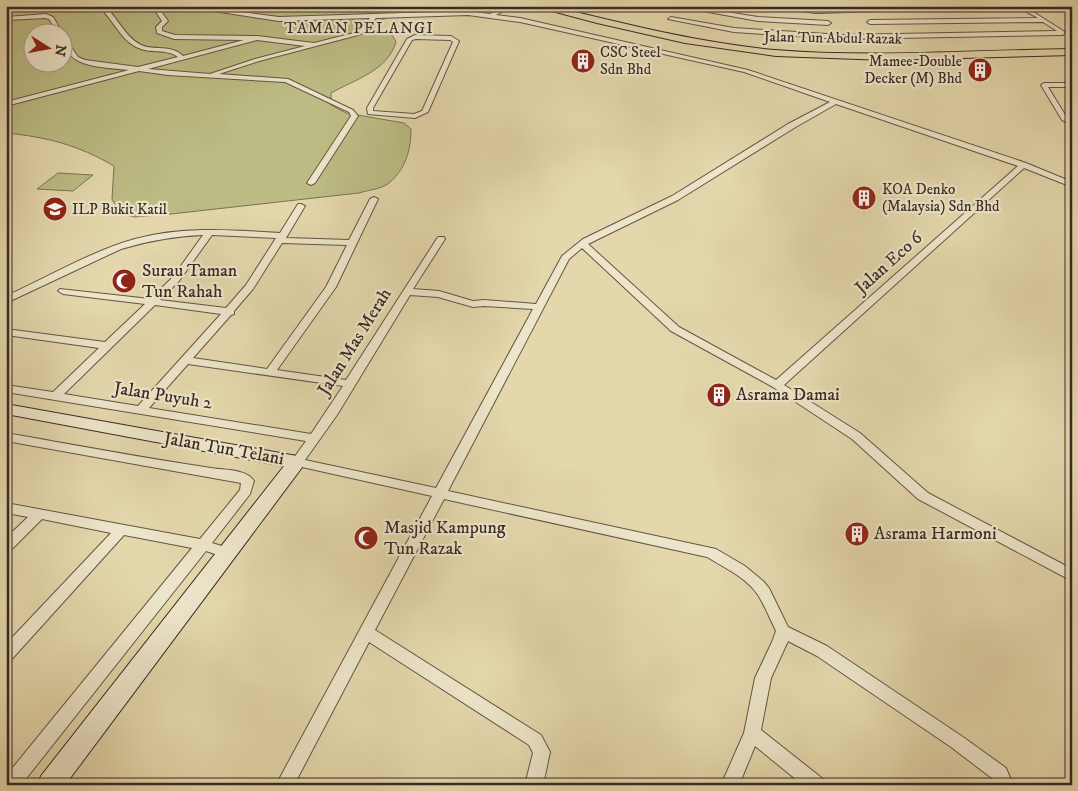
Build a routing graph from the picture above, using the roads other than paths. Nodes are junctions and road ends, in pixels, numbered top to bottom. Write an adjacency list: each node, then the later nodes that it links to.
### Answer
1 (124, 6): 33 (street)
2 (154, 6): 29 (street)
3 (183, 6): 20 (street)
4 (510, 6): 14 (street)
5 (538, 6): 31 (highway, Jalan Tun Abdul Razak)
6 (549, 6): 31 (highway, Jalan Tun Abdul Razak)
7 (677, 6): 15 (street)
8 (759, 6): 17 (street)
9 (1019, 6): 11 (street); 13 (street); 23 (street)
10 (935, 7): 11 (street); 16 (street)
11 (976, 7)
12 (824, 8): 16 (street); 17 (street)
13 (1072, 8)
14 (499, 9): 18 (street); 19 (street); 22 (street)
15 (690, 9): 26 (street); 28 (street)
16 (855, 10): 25 (street)
17 (816, 11): 26 (street)
18 (484, 14): 19 (street); 20 (street)
19 (492, 15): 22 (street)
20 (374, 17): 30 (street)
21 (7, 19): 24 (street)
22 (520, 20): 37 (street)
23 (1044, 20): 25 (street); 27 (street)
24 (54, 22)
25 (870, 22): 27 (street)
26 (832, 27): 28 (street)
27 (887, 36): 28 (street)
28 (842, 37)
29 (257, 38): 30 (street); 33 (street)
30 (314, 45): 35 (street)
31 (1072, 51)
32 (72, 52): 34 (street)
33 (182, 58): 34 (street)
34 (134, 70): 35 (street); 38 (street)
35 (207, 76): 39 (street)
36 (1072, 84): 40 (street)
37 (834, 102): 41 (street); 50 (street)
38 (6, 104)
39 (360, 109): 39 (street); 42 (street)
40 (1072, 123)
41 (1023, 165): 43 (street); 62 (street, Jalan Eco 6)
42 (311, 183)
43 (1072, 185)
44 (374, 199): 49 (street)
45 (301, 206): 47 (street)
46 (209, 233): 47 (street); 53 (street); 54 (street)
47 (282, 238): 49 (street); 56 (street)
48 (441, 239): 52 (street, Jalan Mas Merah)
49 (354, 242): 60 (street)
50 (583, 244): 55 (street); 62 (street)
51 (63, 291): 54 (street)
52 (407, 292): 55 (street); 61 (street, Jalan Mas Merah)
53 (6, 300)
54 (153, 302): 56 (street); 58 (street)
55 (539, 308): 70 (street)
56 (230, 312): 59 (street)
57 (6, 332): 58 (street)
58 (108, 346): 64 (street)
59 (186, 360): 60 (street); 66 (street)
60 (270, 372): 61 (street)
61 (350, 384): 68 (street, Jalan Mas Merah)
62 (777, 385): 77 (street)
63 (6, 388): 64 (street, Jalan Puyuh 2)
64 (56, 396): 66 (street, Jalan Puyuh 2)
65 (6, 409): 69 (street, Jalan Tun Telani)
66 (141, 410): 68 (street, Jalan Puyuh 2)
67 (6, 437): 74 (street)
68 (315, 439): 69 (street, Jalan Mas Merah)
69 (297, 462): 70 (street, Jalan Tun Telani); 76 (street)
70 (440, 494): 78 (street, Jalan Tun Telani); 79 (street)
71 (6, 508): 72 (street)
72 (39, 514): 73 (street); 75 (street)
73 (121, 530): 74 (street); 80 (street)
74 (203, 545): 76 (street); 83 (street)
75 (6, 546)
76 (227, 553): 84 (street)
77 (1072, 576)
78 (783, 630): 81 (street); 82 (street)
79 (366, 632): 85 (street); 86 (street)
80 (6, 654)
81 (752, 733): 87 (street); 88 (street)
82 (1006, 784)
83 (10, 785)
84 (50, 785)
85 (286, 785)
86 (534, 785)
87 (730, 785)
88 (817, 785)

